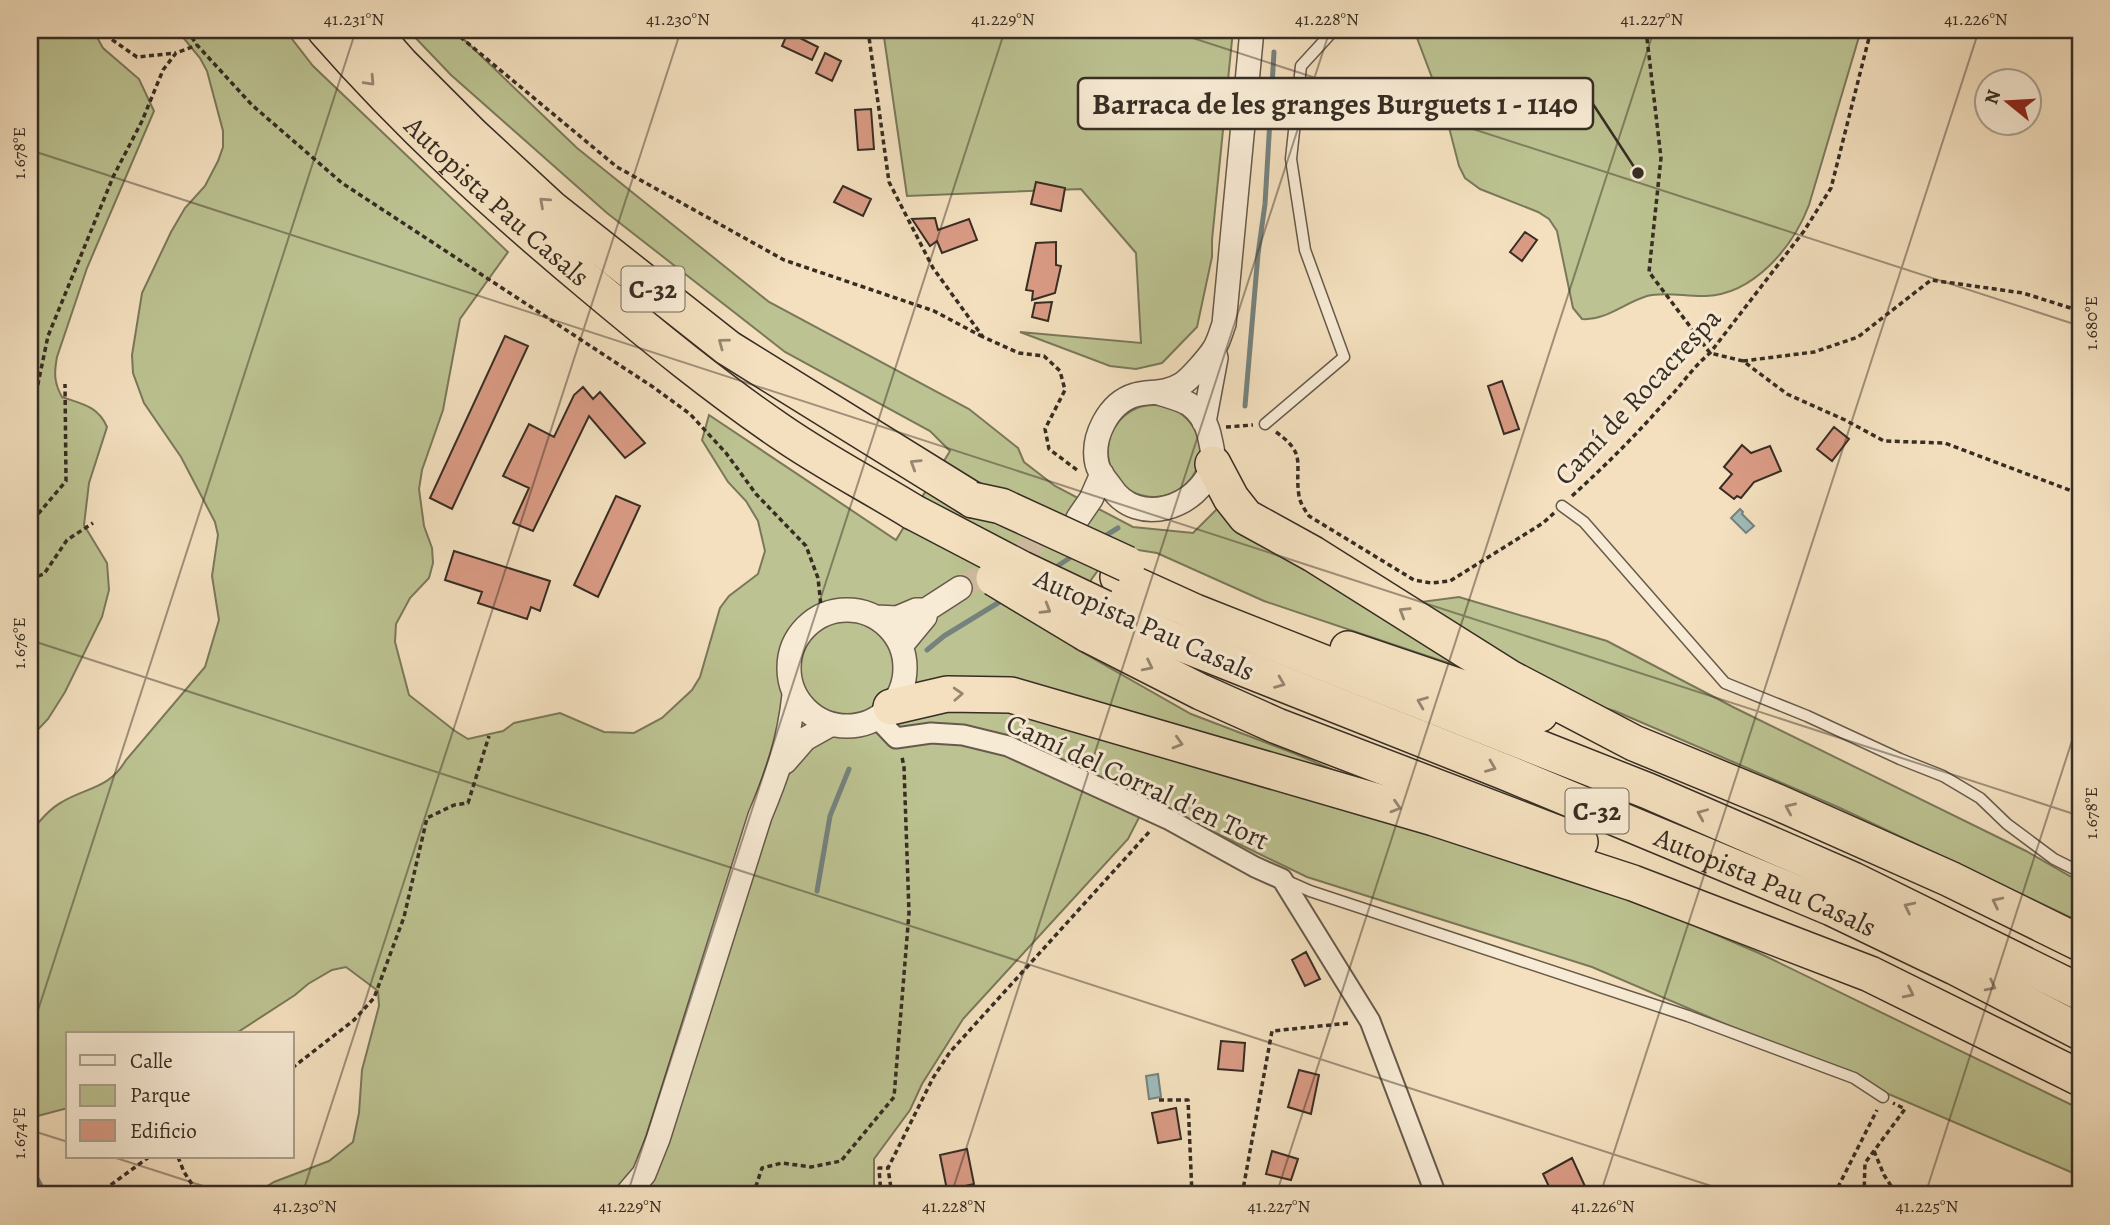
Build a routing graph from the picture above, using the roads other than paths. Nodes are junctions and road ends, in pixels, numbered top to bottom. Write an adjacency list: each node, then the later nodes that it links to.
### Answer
1 (325, 30): 14 (highway, Autopista Pau Casals / C-32, one-way to 14, bridge)
2 (371, 30): 14 (highway, Autopista Pau Casals / C-32, one-way to 2)
3 (1252, 30): 5 (street)
4 (1335, 30): 8 (lane)
5 (1214, 350): 6 (street); 7 (street)
6 (1159, 393): 7 (street); 10 (street)
7 (1204, 422): 9 (street)
8 (1265, 424)
9 (1213, 464): 11 (street); 21 (highway, one-way to 9)
10 (1100, 469): 11 (street); 11 (street)
11 (1121, 499)
12 (1562, 506): 23 (lane)
13 (960, 588): 15 (street)
14 (1109, 596): 21 (highway); 26 (highway, one-way to 26); 27 (highway, Autopista Pau Casals / C-32, one-way to 14); 28 (highway, Autopista Pau Casals / C-32, one-way to 28)
15 (926, 610): 16 (street); 17 (street)
16 (876, 617): 17 (street); 18 (street)
17 (901, 646): 19 (street)
18 (794, 695): 20 (street); 22 (street)
19 (888, 721): 20 (street); 24 (street, Camí del Corral d'en Tort); 26 (highway, one-way to 26)
20 (830, 724): 22 (street)
21 (1634, 743): 25 (highway, one-way to 21)
22 (780, 766): 31 (street)
23 (2080, 872)
24 (1282, 879): 30 (lane); 32 (street, Camí del Corral d'en Tort)
25 (2080, 943)
26 (1870, 974): 29 (highway, one-way to 29)
27 (2080, 992)
28 (2080, 1032)
29 (2080, 1079)
30 (1883, 1097)
31 (626, 1195)
32 (1436, 1195)

